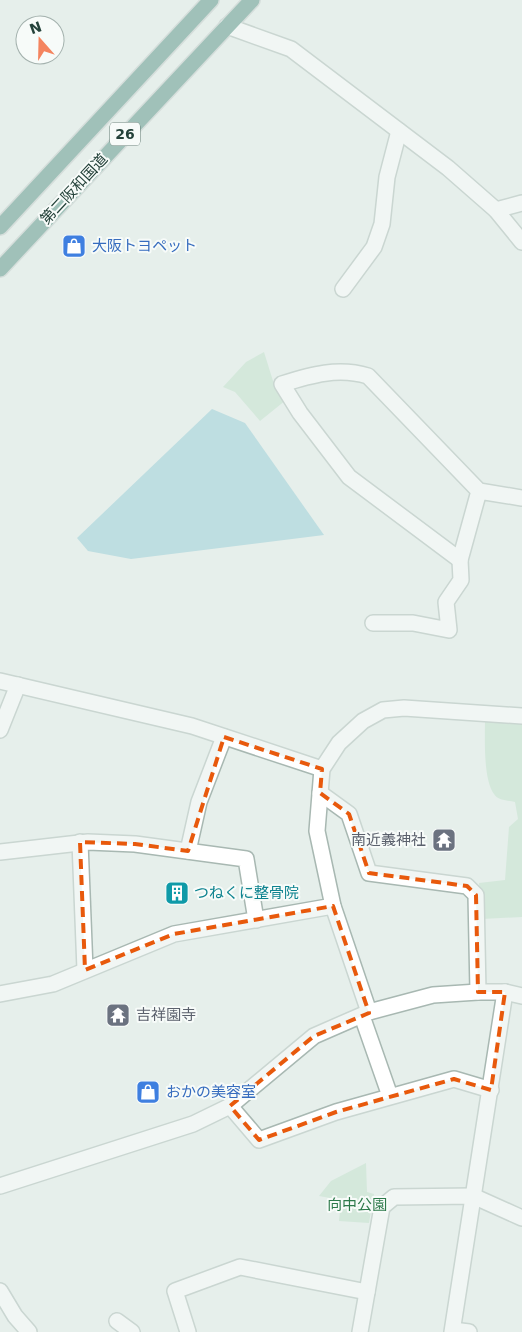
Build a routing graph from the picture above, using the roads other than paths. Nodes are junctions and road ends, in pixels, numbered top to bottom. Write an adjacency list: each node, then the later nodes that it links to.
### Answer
1 (211, 0): 7 (highway, 第二阪和国道 / 26)
2 (252, 0): 3 (highway, 第二阪和国道 / 26)
3 (228, 26): 4 (street); 9 (highway, 第二阪和国道 / 26)
4 (399, 131): 6 (street); 10 (street)
5 (522, 203): 6 (street)
6 (496, 210): 8 (street)
7 (0, 227)
8 (522, 242)
9 (0, 269)
10 (343, 289)
11 (479, 491): 12 (street); 13 (street); 13 (street)
12 (522, 498)
13 (460, 560): 14 (street)
14 (373, 623)
15 (0, 681): 16 (street)
16 (18, 685): 18 (street); 19 (street)
17 (522, 716): 20 (street)
18 (0, 730)
19 (224, 737): 20 (street); 23 (street)
20 (322, 770): 21 (street)
21 (320, 793): 25 (street); 28 (street)
22 (80, 842): 23 (street); 24 (street); 27 (street)
23 (188, 851): 26 (street)
24 (0, 852)
25 (333, 906): 26 (street); 32 (street)
26 (256, 920): 27 (street)
27 (85, 970): 30 (street)
28 (478, 992): 29 (street); 32 (street)
29 (505, 992): 31 (street); 33 (street)
30 (0, 994)
31 (522, 996)
32 (365, 1014): 34 (street); 35 (street)
33 (491, 1090): 34 (street); 37 (street)
34 (390, 1096): 35 (street)
35 (230, 1106): 36 (street)
36 (0, 1186)
37 (473, 1196): 38 (street); 40 (street); 42 (street)
38 (522, 1218)
39 (0, 1291): 43 (street)
40 (367, 1292): 45 (street); 46 (street)
41 (117, 1321): 44 (street)
42 (452, 1331): 47 (street)
43 (30, 1332)
44 (132, 1332)
45 (188, 1332)
46 (360, 1332)
47 (469, 1332)

